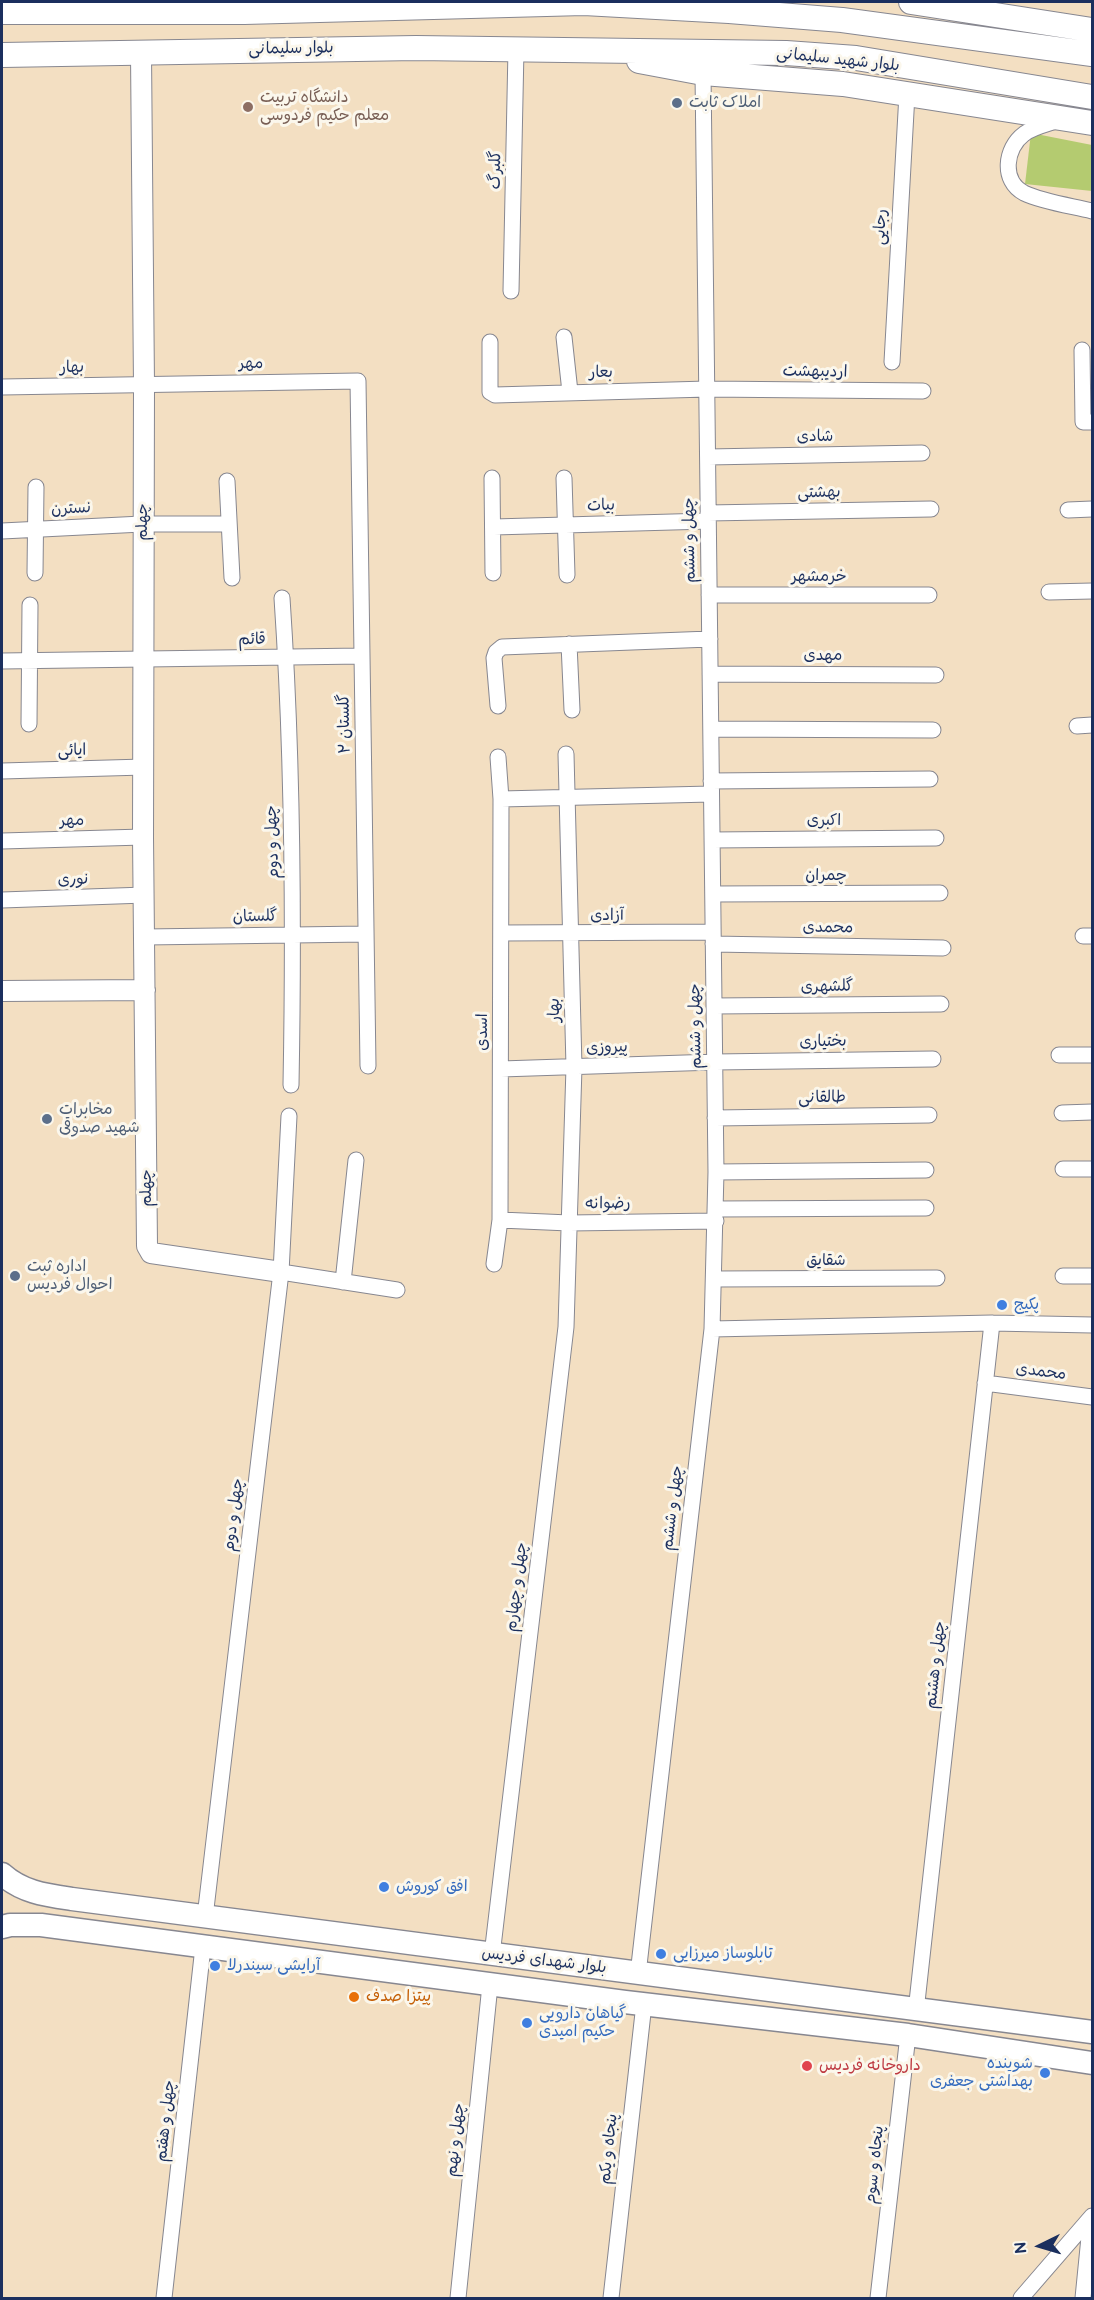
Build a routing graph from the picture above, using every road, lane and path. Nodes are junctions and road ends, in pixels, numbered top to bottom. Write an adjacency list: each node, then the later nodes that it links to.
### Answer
1 (590, 2): 3 (main road); 10 (main road)
2 (911, 2): 6 (main road)
3 (485, 3): 4 (main road)
4 (136, 7): 5 (main road)
5 (2, 12)
6 (1092, 30)
7 (516, 49): 8 (main road, بلوار سلیمانی); 9 (main road, بلوار سلیمانی); 18 (street, گلبرگ)
8 (581, 50): 12 (main road); 14 (main road, بلوار شهید سلیمانی)
9 (141, 54): 11 (main road, بلوار سلیمانی); 24 (street, چهلم)
10 (1092, 54)
11 (2, 55)
12 (703, 73): 13 (main road); 26 (street, چهل و ششم)
13 (907, 94): 15 (main road); 22 (street, رجایی)
14 (1092, 97)
15 (1064, 118): 16 (main road); 17 (street)
16 (1092, 123)
17 (1092, 211)
18 (511, 291)
19 (564, 337): 28 (street)
20 (490, 342): 28 (street, بعار)
21 (1082, 350): 29 (street)
22 (892, 362)
23 (358, 381): 24 (street, مهر); 58 (street, گلستان ۲)
24 (144, 384): 25 (street, بهار); 40 (street, چهلم)
25 (2, 387)
26 (707, 388): 27 (street, اردیبهشت); 28 (street, بعار); 31 (street, چهل و ششم)
27 (923, 391)
28 (570, 392)
29 (1092, 422)
30 (922, 453): 31 (street, شادی)
31 (708, 457): 39 (street, چهل و ششم)
32 (492, 478): 43 (street)
33 (564, 478): 42 (street)
34 (227, 481): 41 (street)
35 (36, 487): 44 (street)
36 (931, 509): 39 (street, بهشتی)
37 (1092, 509): 38 (street)
38 (1068, 510)
39 (708, 517): 42 (street, بیات); 52 (street, چهل و ششم)
40 (142, 524): 41 (street, نسترن); 44 (street, نسترن); 60 (street, چهلم)
41 (229, 524): 49 (street)
42 (566, 525): 43 (street, بیات); 48 (street)
43 (494, 527): 47 (street)
44 (34, 529): 45 (street, نسترن); 46 (street)
45 (2, 531)
46 (35, 573)
47 (493, 573)
48 (567, 575)
49 (231, 578)
50 (1092, 591): 51 (street)
51 (1048, 592)
52 (709, 595): 53 (street, خرمشهر); 56 (street, چهل و ششم)
53 (929, 595)
54 (282, 598): 59 (street, چهل و دوم)
55 (30, 605): 62 (street)
56 (710, 639): 57 (street); 63 (street, چهل و ششم)
57 (568, 644): 65 (street); 66 (street)
58 (362, 656): 59 (street, قائم); 88 (street, گلستان ۲)
59 (286, 658): 60 (street, قائم); 87 (street, چهل و دوم)
60 (143, 659): 62 (street, قائم); 72 (street, چهلم)
61 (2, 661): 62 (street, قائم)
62 (30, 661): 67 (street)
63 (710, 674): 64 (street, مهدی); 68 (street, چهل و ششم)
64 (936, 675)
65 (498, 706)
66 (572, 710)
67 (29, 724)
68 (711, 729): 69 (street); 75 (street, چهل و ششم)
69 (933, 730)
70 (566, 754): 76 (street, بهار)
71 (498, 757): 77 (street, اسدی)
72 (144, 767): 73 (street, ایائی); 78 (street, چهلم)
73 (2, 771)
74 (930, 779): 75 (street)
75 (711, 787): 76 (street); 80 (street, چهل و ششم)
76 (567, 797): 77 (street); 89 (street, بهار)
77 (501, 800): 86 (street, اسدی)
78 (143, 837): 81 (street, مهر); 84 (street, چهلم)
79 (936, 838): 80 (street, اکبری)
80 (712, 840): 83 (street, چهل و ششم)
81 (2, 841)
82 (940, 893): 83 (street, چمران)
83 (712, 894): 91 (street, چهل و ششم)
84 (145, 895): 85 (street, نوری); 90 (street, چهلم)
85 (2, 900)
86 (501, 933): 89 (street, آزادی); 103 (street, اسدی)
87 (294, 934): 88 (street, گلستان); 90 (street, گلستان); 104 (street, چهل و دوم)
88 (366, 934): 101 (street, گلستان ۲)
89 (572, 934): 91 (street, آزادی); 102 (street, بهار)
90 (145, 937): 93 (street, چهلم)
91 (713, 938): 92 (street, محمدی); 96 (street, چهل و ششم)
92 (943, 948)
93 (145, 990): 94 (street); 120 (street, چهلم)
94 (2, 991)
95 (941, 1004): 96 (street, گلشهری)
96 (714, 1006): 100 (street, چهل و ششم)
97 (1059, 1055): 98 (street)
98 (1092, 1055)
99 (933, 1059): 100 (street, بختیاری)
100 (715, 1062): 102 (street, پیروزی); 109 (street, چهل و ششم)
101 (368, 1066)
102 (574, 1067): 103 (street, پیروزی); 118 (street, بهار)
103 (501, 1069): 117 (street, اسدی)
104 (291, 1084)
105 (1092, 1112): 106 (street)
106 (1062, 1113)
107 (929, 1115): 109 (street, طالقانی)
108 (289, 1116): 120 (street, چهل و دوم)
109 (715, 1118): 114 (street, چهل و ششم)
110 (356, 1160): 125 (street)
111 (1063, 1169): 112 (street)
112 (1092, 1169)
113 (926, 1170): 114 (street)
114 (716, 1172): 116 (street, چهل و ششم)
115 (926, 1208): 116 (street, رضوانه)
116 (716, 1215): 118 (street, رضوانه); 124 (street, چهل و ششم)
117 (500, 1220): 118 (street, رضوانه); 119 (street, اسدی)
118 (569, 1223): 136 (street, چهل و چهارم)
119 (494, 1264)
120 (281, 1272): 125 (street); 133 (street, چهل و دوم)
121 (1063, 1276): 122 (street)
122 (1092, 1276)
123 (937, 1278): 124 (street, شقایق)
124 (715, 1280): 129 (street, چهل و ششم)
125 (344, 1282): 126 (street)
126 (397, 1290)
127 (992, 1323): 128 (street); 129 (street); 130 (street, چهل و هشتم)
128 (1092, 1325)
129 (712, 1329): 137 (street, چهل و ششم)
130 (985, 1383): 131 (street, محمدی); 140 (street, چهل و هشتم)
131 (1092, 1397)
132 (2, 1874): 133 (main road, بلوار شهدای فردیس)
133 (205, 1917): 136 (main road, بلوار شهدای فردیس)
134 (2, 1927): 135 (main road, بلوار شهدای فردیس)
135 (203, 1947): 138 (main road, بلوار شهدای فردیس); 145 (street, چهل و هفتم)
136 (492, 1954): 137 (main road, بلوار شهدای فردیس)
137 (638, 1974): 140 (main road, بلوار شهدای فردیس)
138 (490, 1985): 139 (main road, بلوار شهدای فردیس); 146 (street, چهل و نهم)
139 (644, 2004): 142 (main road, بلوار شهدای فردیس); 147 (street, پنجاه و یکم)
140 (916, 2011): 141 (main road, بلوار شهدای فردیس)
141 (1092, 2032)
142 (908, 2035): 143 (main road, بلوار شهدای فردیس); 148 (street, پنجاه و سوم)
143 (1092, 2063)
144 (1092, 2216): 149 (street); 150 (street)
145 (164, 2298)
146 (458, 2298)
147 (611, 2298)
148 (878, 2298)
149 (1021, 2298)
150 (1083, 2298)

